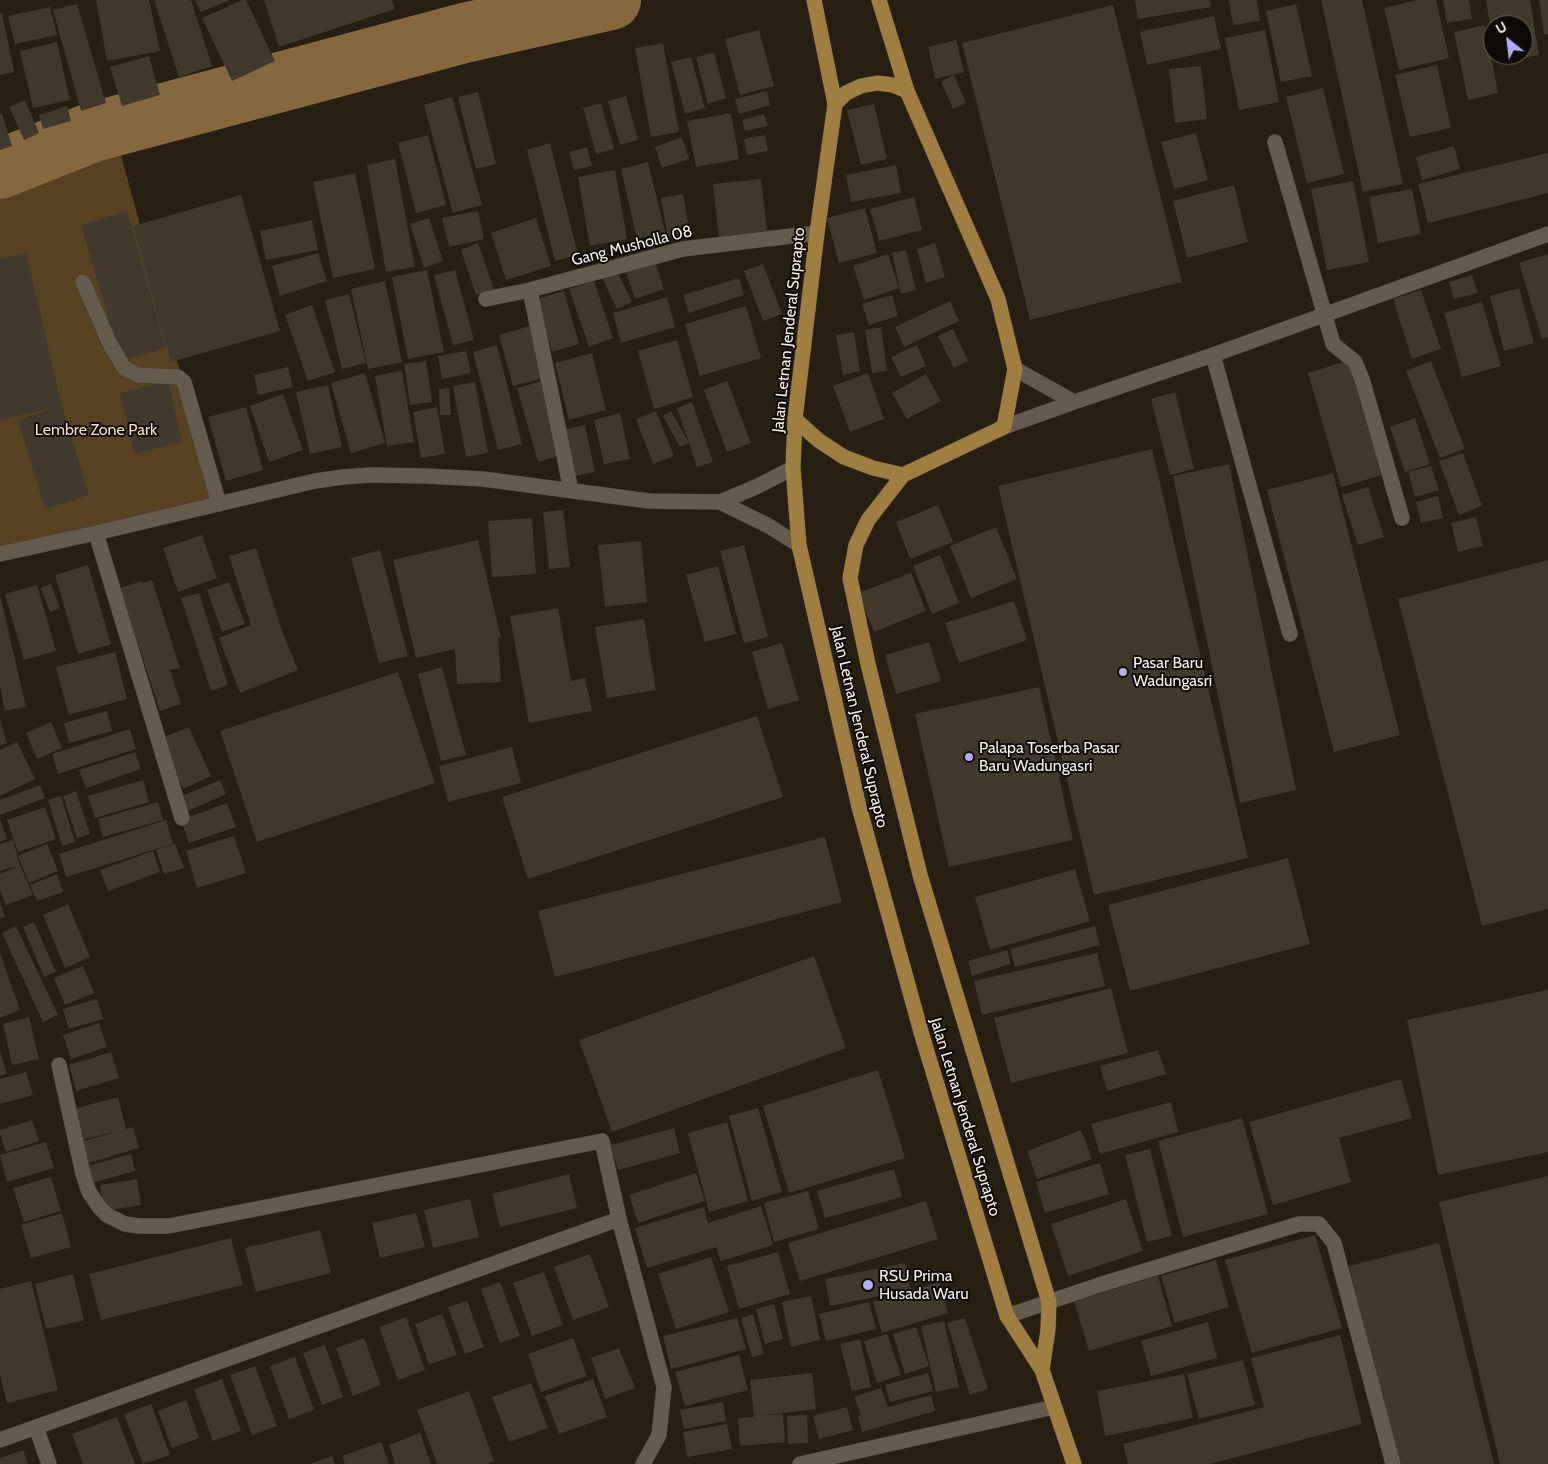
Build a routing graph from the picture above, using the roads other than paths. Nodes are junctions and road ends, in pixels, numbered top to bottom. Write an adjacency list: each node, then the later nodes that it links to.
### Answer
1 (879, 0): 3 (main road)
2 (815, 6): 4 (main road, Jalan Letnan Jenderal Suprapto)
3 (908, 91): 4 (main road); 13 (main road)
4 (835, 104): 6 (main road, Jalan Letnan Jenderal Suprapto)
5 (1274, 142): 11 (street)
6 (817, 233): 9 (street, Gang Musholla 08); 15 (main road, Jalan Letnan Jenderal Suprapto)
7 (1548, 234): 11 (street)
8 (83, 282): 21 (street)
9 (530, 290): 10 (street, Gang Musholla 08); 19 (street)
10 (486, 299)
11 (1324, 316): 12 (street); 22 (street)
12 (1213, 355): 14 (street); 26 (street)
13 (1015, 369): 14 (street); 16 (main road)
14 (1074, 402): 16 (street)
15 (795, 419): 17 (main road, Jalan Letnan Jenderal Suprapto); 18 (main road)
16 (1004, 427): 18 (main road)
17 (793, 468): 20 (street); 24 (main road, Jalan Letnan Jenderal Suprapto)
18 (903, 475): 30 (main road)
19 (571, 490): 20 (street); 21 (street)
20 (720, 502): 24 (street)
21 (219, 504): 23 (street)
22 (1402, 518)
23 (96, 533): 25 (street); 27 (street)
24 (799, 545): 31 (main road, Jalan Letnan Jenderal Suprapto)
25 (0, 554)
26 (1290, 634)
27 (182, 818)
28 (60, 1066): 29 (street)
29 (619, 1219): 34 (street); 37 (street)
30 (1049, 1302): 31 (street); 32 (main road); 40 (street)
31 (1007, 1316): 32 (main road, Jalan Letnan Jenderal Suprapto)
32 (1042, 1370): 33 (main road)
33 (1054, 1406): 38 (street); 39 (main road)
34 (36, 1428): 35 (street); 36 (street)
35 (0, 1440)
36 (49, 1464)
37 (643, 1464)
38 (800, 1464)
39 (1074, 1464)
40 (1393, 1464)

